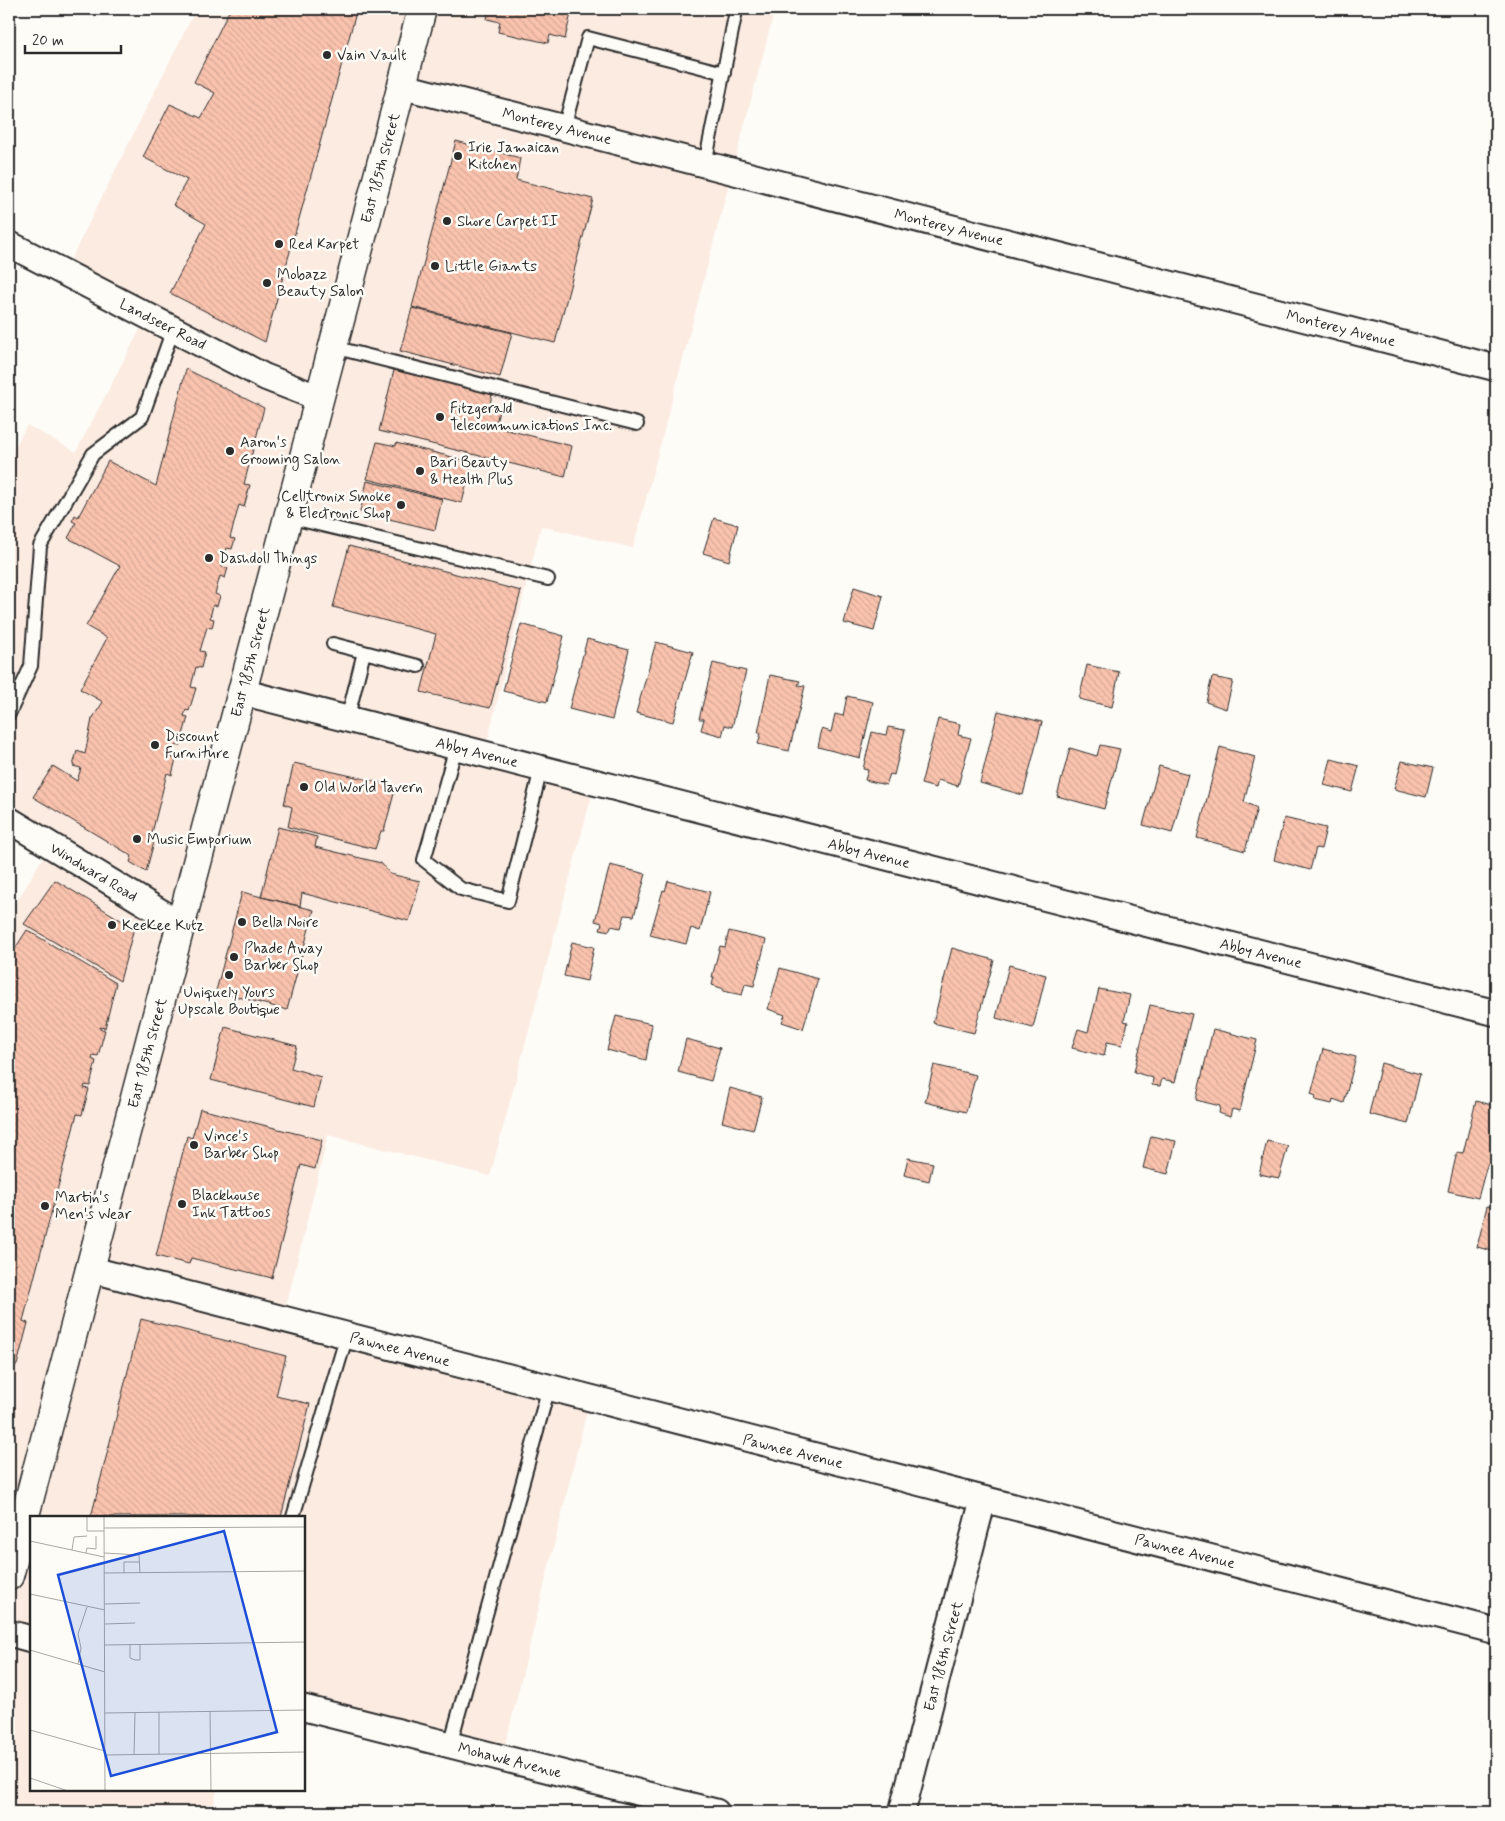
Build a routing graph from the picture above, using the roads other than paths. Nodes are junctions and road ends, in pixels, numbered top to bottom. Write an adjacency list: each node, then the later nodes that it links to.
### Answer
1 (422, 9): 4 (street, East 185th Street)
2 (731, 9): 3 (lane)
3 (724, 73): 5 (lane); 6 (lane)
4 (401, 86): 5 (street, Monterey Avenue); 9 (street, East 185th Street)
5 (564, 128): 6 (street, Monterey Avenue)
6 (705, 164): 10 (street, Monterey Avenue)
7 (9, 244): 8 (street, Landseer Road)
8 (173, 329): 11 (street, Landseer Road); 19 (lane)
9 (333, 347): 11 (street, East 185th Street); 12 (lane)
10 (1496, 368)
11 (319, 398): 13 (street, East 185th Street)
12 (637, 424)
13 (288, 518): 14 (lane); 18 (street, East 185th Street)
14 (548, 579)
15 (333, 644): 16 (lane)
16 (364, 652): 17 (lane); 20 (lane)
17 (418, 666)
18 (242, 692): 20 (street, Abby Avenue); 24 (street, East 185th Street)
19 (9, 714)
20 (347, 720): 21 (street, Abby Avenue)
21 (456, 747): 22 (street, Abby Avenue); 22 (lane)
22 (541, 769): 25 (street, Abby Avenue)
23 (9, 820): 24 (street, Windward Road)
24 (180, 924): 26 (street, East 185th Street)
25 (1496, 1013)
26 (89, 1269): 27 (street, Pawnee Avenue); 31 (street, East 185th Street)
27 (347, 1335): 28 (street, Pawnee Avenue); 30 (lane)
28 (549, 1387): 29 (street, Pawnee Avenue); 36 (lane)
29 (983, 1500): 32 (street, Pawnee Avenue); 38 (street, East 188th Street)
30 (293, 1516)
31 (9, 1576)
32 (1496, 1631)
33 (9, 1633): 34 (street)
34 (30, 1639)
35 (305, 1708): 36 (street, Mohawk Avenue)
36 (450, 1745): 37 (street, Mohawk Avenue)
37 (716, 1812)
38 (902, 1812)

